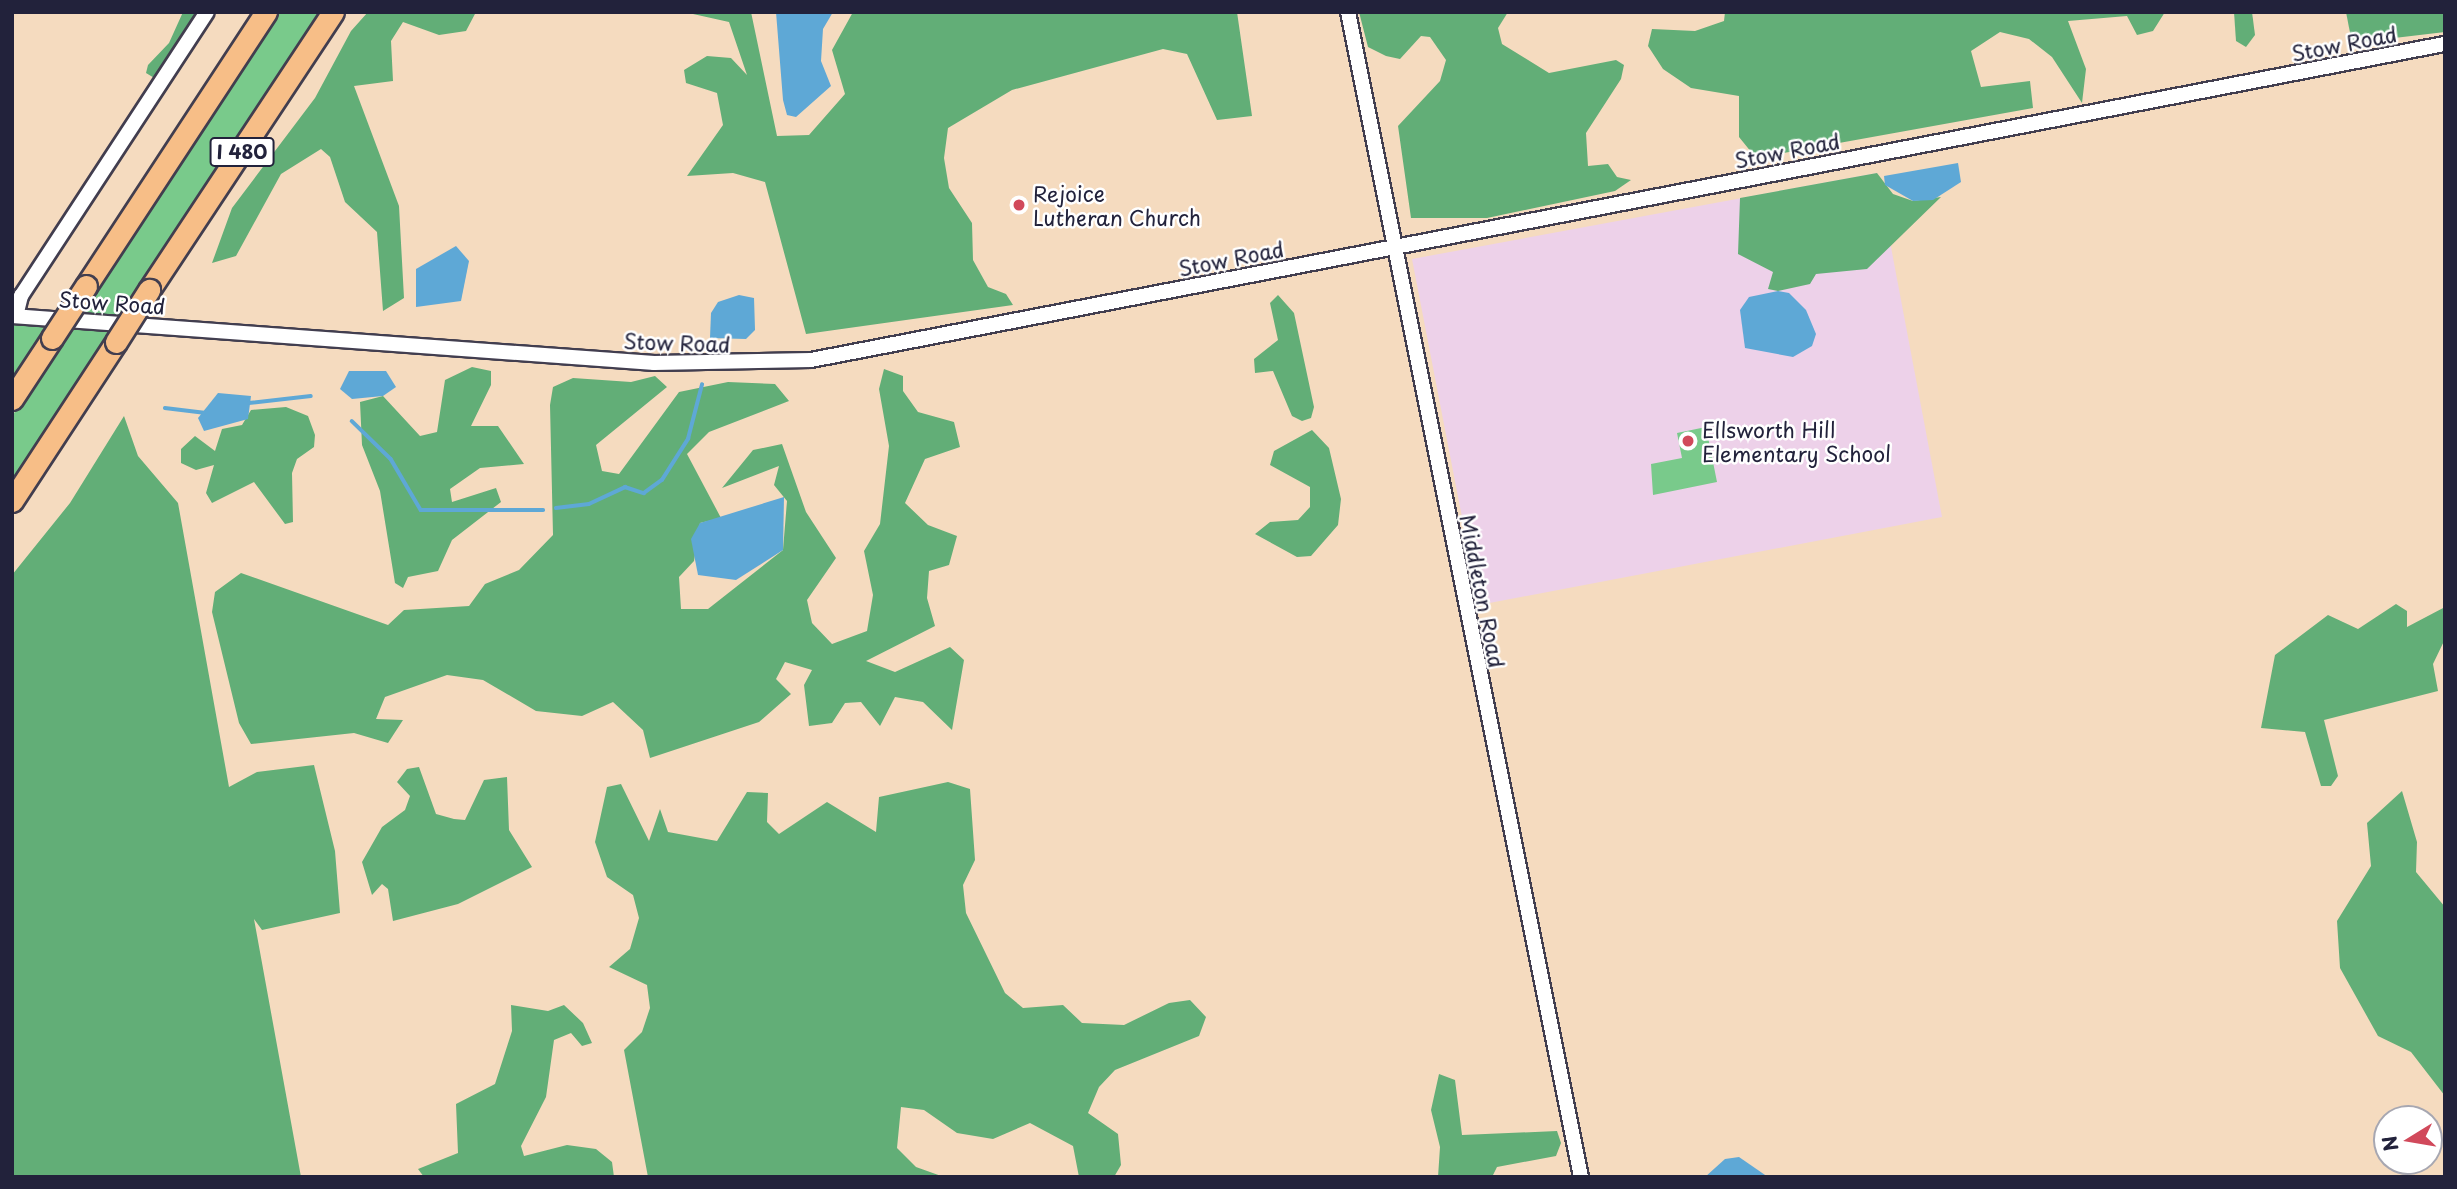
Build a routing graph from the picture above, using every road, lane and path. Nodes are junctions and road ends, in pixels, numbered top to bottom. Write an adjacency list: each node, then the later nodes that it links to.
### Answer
1 (207, 12): 7 (street)
2 (266, 12): 8 (highway, I 480, bridge)
3 (333, 12): 9 (highway, I 480, bridge)
4 (1348, 12): 6 (street, Middleton Road)
5 (2445, 44): 6 (street, Stow Road)
6 (1396, 247): 7 (street, Stow Road); 10 (street, Middleton Road)
7 (14, 316)
8 (12, 399)
9 (12, 501)
10 (1581, 1177)

